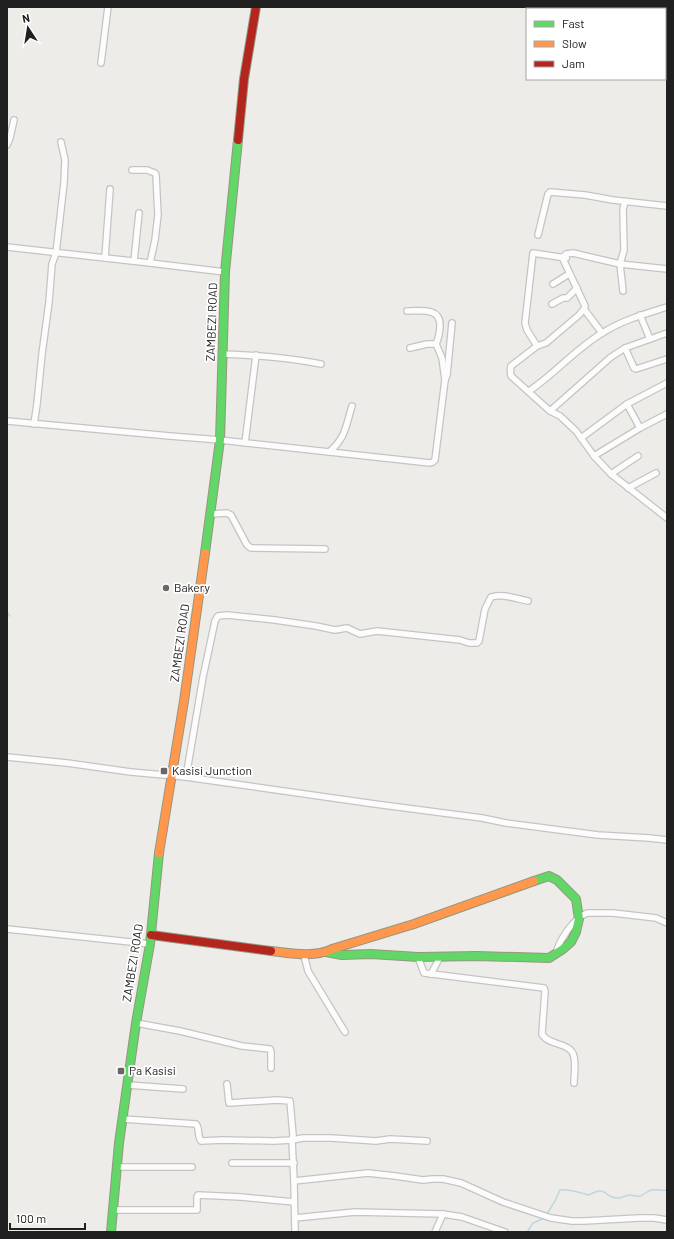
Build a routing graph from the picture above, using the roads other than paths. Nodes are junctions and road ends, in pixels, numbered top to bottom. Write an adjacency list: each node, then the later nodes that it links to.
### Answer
1 (108, 7): 3 (street)
2 (256, 7): 21 (main road, ZAMBEZI ROAD)
3 (101, 63)
4 (14, 120): 6 (street)
5 (61, 142): 14 (street)
6 (7, 145)
7 (132, 170): 18 (street)
8 (110, 189): 15 (street)
9 (625, 202): 10 (street); 12 (street); 19 (street)
10 (667, 206)
11 (139, 213): 17 (street)
12 (538, 236)
13 (7, 248): 14 (street)
14 (56, 253): 15 (street); 51 (street)
15 (105, 258): 17 (street)
16 (566, 258): 19 (street); 22 (street); 36 (street)
17 (134, 261): 18 (street)
18 (150, 262): 21 (street)
19 (620, 264): 20 (street); 25 (street)
20 (667, 269)
21 (225, 272): 39 (main road, ZAMBEZI ROAD)
22 (569, 274): 23 (street); 24 (street)
23 (553, 284)
24 (577, 288): 26 (street); 28 (street)
25 (623, 291)
26 (552, 304)
27 (667, 307): 30 (street)
28 (584, 309): 32 (street); 36 (street)
29 (406, 311): 35 (street)
30 (640, 315): 32 (street); 34 (street)
31 (452, 323): 43 (street)
32 (602, 332): 45 (street)
33 (667, 333): 34 (street)
34 (650, 339): 38 (street)
35 (436, 344): 37 (street); 43 (street)
36 (537, 346): 45 (street)
37 (410, 348)
38 (625, 348): 41 (street); 48 (street)
39 (222, 354): 40 (street); 54 (main road, ZAMBEZI ROAD)
40 (256, 355): 42 (street); 55 (street)
41 (667, 359)
42 (321, 364)
43 (445, 380): 56 (street)
44 (667, 383): 46 (street)
45 (529, 391): 48 (street)
46 (627, 404): 52 (street); 53 (street)
47 (352, 406): 56 (street)
48 (550, 411): 53 (street)
49 (667, 414): 52 (street)
50 (7, 421): 51 (street)
51 (34, 424): 54 (street)
52 (640, 428): 57 (street)
53 (581, 438): 57 (street)
54 (220, 440): 55 (street); 62 (main road, ZAMBEZI ROAD)
55 (245, 443): 56 (street)
56 (329, 452)
57 (594, 456): 59 (street)
58 (638, 456): 59 (street)
59 (611, 474): 61 (street)
60 (656, 474): 61 (street)
61 (628, 488): 63 (street)
62 (211, 514): 64 (street); 67 (main road, ZAMBEZI ROAD)
63 (667, 518)
64 (325, 549)
65 (528, 601): 68 (street)
66 (7, 757): 67 (street)
67 (172, 776): 68 (street); 73 (main road, ZAMBEZI ROAD)
68 (186, 777): 69 (street)
69 (667, 840)
70 (579, 919): 71 (street); 75 (main road); 78 (main road)
71 (667, 923)
72 (7, 929): 74 (street)
73 (151, 935): 74 (main road, ZAMBEZI ROAD); 76 (main road)
74 (150, 944): 80 (main road, ZAMBEZI ROAD)
75 (326, 952): 76 (main road); 77 (main road)
76 (304, 955): 81 (street)
77 (418, 957): 78 (main road); 79 (street)
78 (440, 957): 79 (street)
79 (431, 974): 83 (street)
80 (136, 1023): 82 (street); 84 (main road, ZAMBEZI ROAD)
81 (345, 1032)
82 (271, 1068)
83 (574, 1083)
84 (128, 1084): 86 (street); 87 (main road, ZAMBEZI ROAD)
85 (227, 1084): 88 (street)
86 (183, 1089)
87 (123, 1119): 88 (street); 92 (main road, ZAMBEZI ROAD)
88 (292, 1140): 89 (street); 91 (street)
89 (427, 1141)
90 (232, 1163): 91 (street)
91 (294, 1163): 94 (street)
92 (117, 1167): 93 (street); 96 (main road, ZAMBEZI ROAD)
93 (192, 1167)
94 (294, 1181): 95 (street); 99 (street)
95 (294, 1202): 96 (street); 98 (street)
96 (113, 1210): 100 (main road, ZAMBEZI ROAD)
97 (443, 1214): 98 (street); 102 (street); 103 (street)
98 (295, 1218): 101 (street)
99 (667, 1220)
100 (111, 1232)
101 (295, 1232)
102 (435, 1232)
103 (505, 1232)

